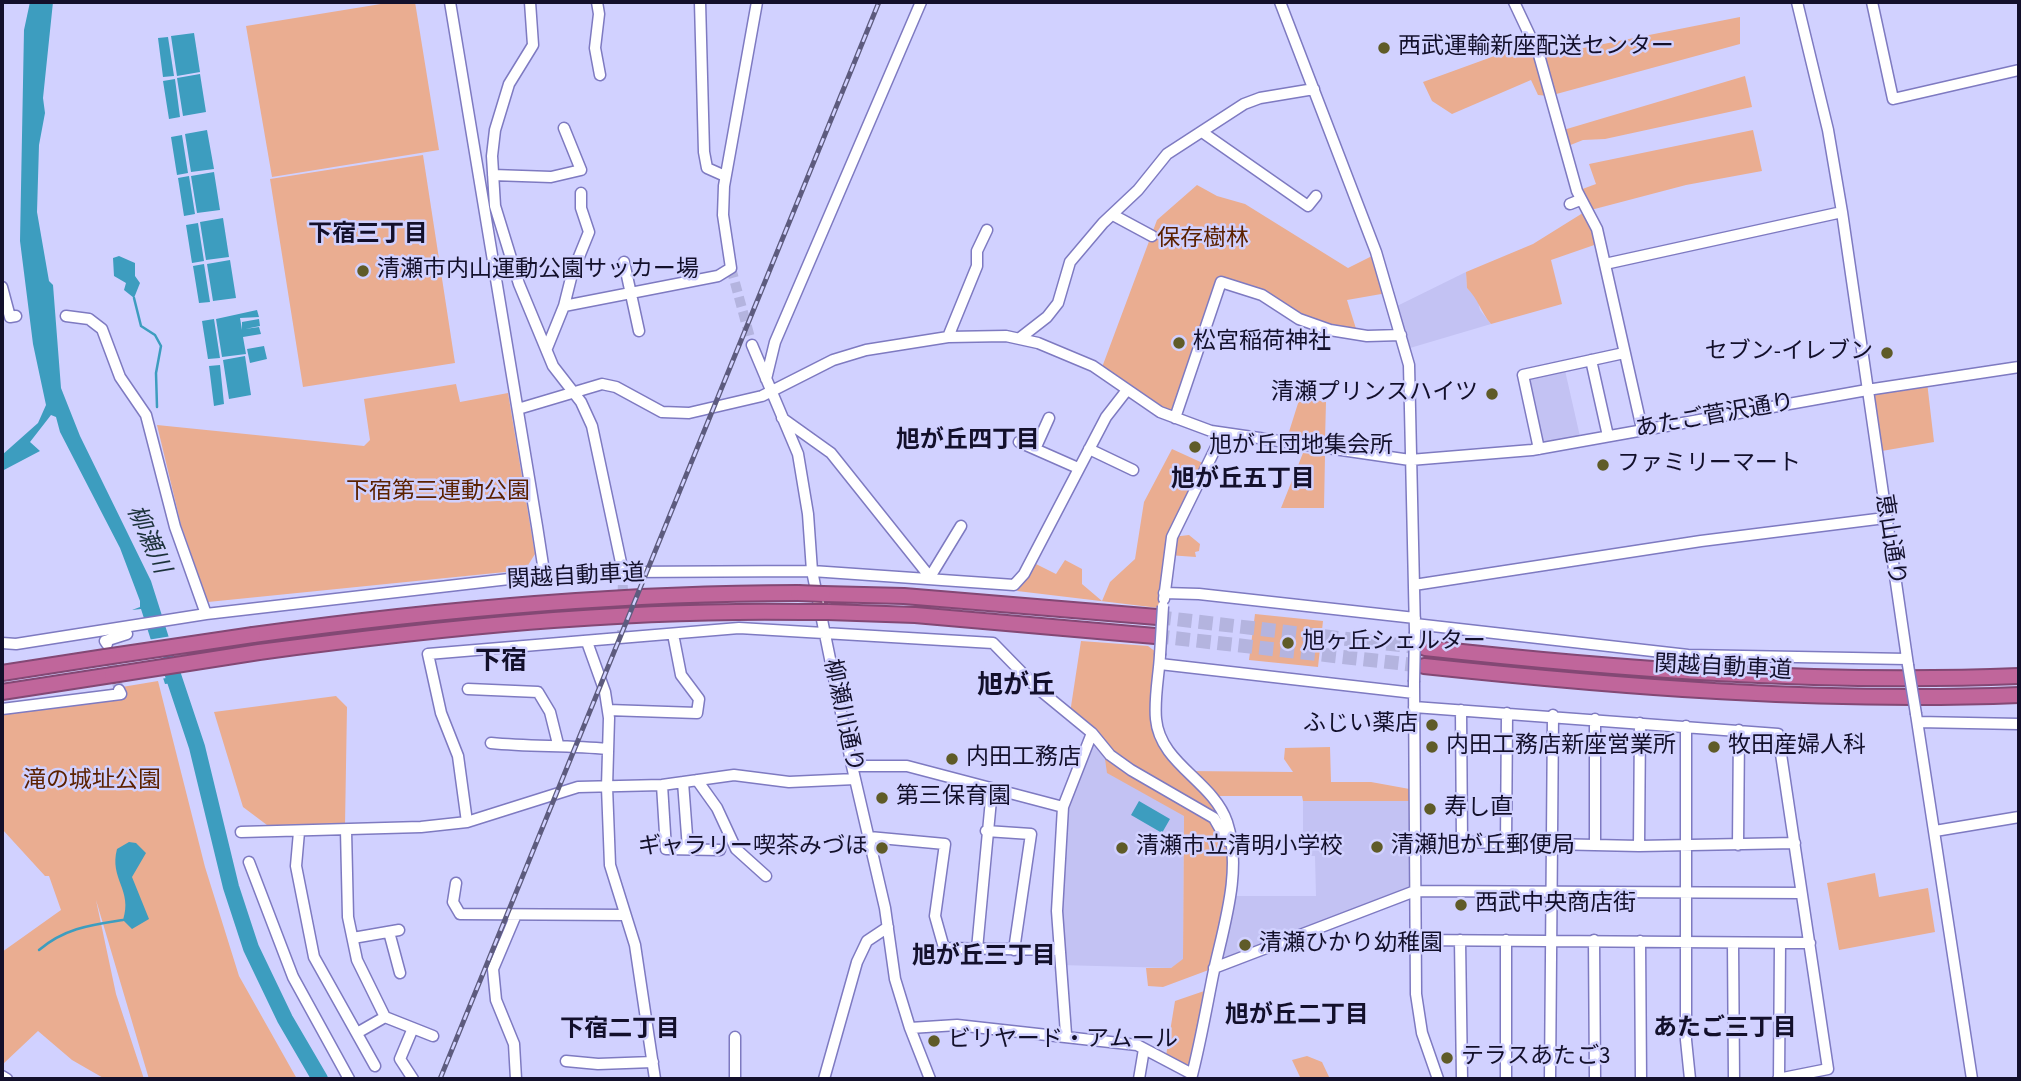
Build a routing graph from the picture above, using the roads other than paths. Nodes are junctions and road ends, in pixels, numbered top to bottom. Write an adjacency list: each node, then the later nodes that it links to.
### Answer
1 (450, 2): 21 (street)
2 (530, 2): 16 (street)
3 (597, 2): 12 (street)
4 (700, 2): 17 (street)
5 (757, 2): 17 (street)
6 (921, 2): 42 (street)
7 (1280, 2): 13 (street)
8 (1514, 2): 27 (street)
9 (1797, 2): 22 (street, 恵山通り)
10 (1872, 2): 11 (street)
11 (2019, 70)
12 (600, 75)
13 (1314, 89): 15 (street); 34 (street)
14 (564, 128): 16 (street)
15 (1202, 132): 19 (street); 23 (street)
16 (493, 175): 20 (street)
17 (725, 176): 29 (street)
18 (581, 193): 30 (street)
19 (1316, 196)
20 (495, 206): 21 (street); 38 (street)
21 (483, 209): 47 (street)
22 (1842, 212): 27 (street); 44 (street, 恵山通り)
23 (1113, 215): 25 (street); 36 (street)
24 (987, 230): 35 (street)
25 (1152, 236)
26 (624, 262): 29 (street)
27 (1605, 264): 39 (street)
28 (2, 287): 31 (street)
29 (631, 295): 30 (street); 33 (street)
30 (564, 306): 38 (street)
31 (16, 316)
32 (66, 316): 68 (street)
33 (639, 331)
34 (1401, 335): 50 (street); 58 (street)
35 (948, 337): 36 (street); 46 (street)
36 (1020, 338): 43 (street, あたご菅沢通り)
37 (751, 345): 42 (street, 柳瀬川通り)
38 (547, 348): 45 (street)
39 (1624, 353): 40 (street); 51 (street)
40 (1591, 360): 53 (street); 57 (street)
41 (2019, 367): 44 (street, あたご菅沢通り)
42 (766, 379): 46 (street, 柳瀬川通り)
43 (1127, 390): 50 (street, あたご菅沢通り); 56 (street)
44 (1867, 390): 51 (street, あたご菅沢通り); 61 (street, 恵山通り)
45 (572, 393): 46 (street); 47 (street); 63 (street)
46 (770, 393): 48 (street, 柳瀬川通り)
47 (518, 410): 68 (street)
48 (782, 418): 63 (street, 柳瀬川通り); 64 (street)
49 (1049, 418): 55 (street)
50 (1175, 418): 52 (street, あたご菅沢通り)
51 (1642, 429): 53 (street, あたご菅沢通り)
52 (1223, 433): 58 (street, あたご菅沢通り); 66 (street)
53 (1608, 436): 57 (street, あたご菅沢通り)
54 (1019, 442): 55 (street)
55 (1035, 449): 59 (street)
56 (1089, 449): 59 (street); 60 (street)
57 (1539, 449): 58 (street, あたご菅沢通り)
58 (1410, 460): 65 (street)
59 (1078, 468): 64 (street)
60 (1133, 470)
61 (1885, 518): 65 (street); 79 (street, 恵山通り)
62 (961, 526): 64 (street)
63 (813, 571): 64 (street); 71 (street, 柳瀬川通り)
64 (930, 577)
65 (1414, 585): 69 (street)
66 (1164, 593): 67 (street); 69 (street)
67 (1160, 612): 77 (highway, 関越自動車道, bridge); 78 (street, bridge)
68 (206, 614): 70 (street)
69 (1415, 624): 79 (street); 86 (street, bridge)
70 (102, 629): 75 (street); 77 (street)
71 (825, 633): 72 (street); 100 (street); 104 (street, 柳瀬川通り)
72 (673, 634): 74 (street); 90 (street)
73 (1155, 636): 85 (highway, 関越自動車道, bridge)
74 (587, 642): 90 (street); 113 (street)
75 (2, 643)
76 (1425, 648): 82 (highway, 関越自動車道)
77 (106, 651): 81 (highway, 関越自動車道)
78 (1160, 659): 86 (street); 129 (street)
79 (1908, 662): 94 (street, 恵山通り, bridge)
80 (1424, 666): 87 (highway, 関越自動車道)
81 (2, 673)
82 (2019, 676)
83 (468, 688): 102 (street)
84 (119, 690): 89 (street)
85 (2, 692)
86 (1414, 693): 88 (street)
87 (2019, 695)
88 (1414, 707): 91 (street); 120 (street)
89 (2, 709)
90 (608, 710): 103 (street)
91 (1461, 710): 92 (street); 122 (street)
92 (1507, 713): 93 (street); 123 (street)
93 (1553, 715): 95 (street); 124 (street)
94 (1917, 718): 97 (street); 116 (street, 恵山通り)
95 (1595, 719): 96 (street); 125 (street)
96 (1640, 723): 98 (street); 128 (street)
97 (2019, 724)
98 (1686, 726): 99 (street); 126 (street)
99 (1739, 730): 121 (street); 127 (street)
100 (1091, 733): 111 (street); 129 (street)
101 (491, 743): 102 (street)
102 (558, 744): 103 (street)
103 (607, 749): 109 (street)
104 (852, 766): 105 (street, 柳瀬川通り); 110 (street)
105 (855, 779): 106 (street); 119 (street, 柳瀬川通り)
106 (697, 780): 107 (street); 133 (street)
107 (683, 782): 108 (street); 130 (street)
108 (662, 785): 109 (street); 130 (street)
109 (607, 786): 113 (street); 139 (street)
110 (992, 789): 111 (street); 115 (street)
111 (1063, 807): 155 (street)
112 (2019, 817): 116 (street)
113 (467, 822): 114 (street)
114 (346, 830): 118 (street); 142 (street)
115 (986, 831): 153 (street); 154 (street)
116 (1936, 831): 189 (street, 恵山通り)
117 (241, 832): 118 (street)
118 (299, 832): 161 (street)
119 (869, 837): 141 (street, 柳瀬川通り); 153 (street)
120 (1416, 841): 122 (street); 135 (street)
121 (1795, 843): 127 (street); 137 (street)
122 (1462, 844): 123 (street)
123 (1506, 845): 124 (street)
124 (1551, 845): 125 (street); 136 (street)
125 (1595, 845): 128 (street)
126 (1686, 845): 127 (street); 128 (street); 138 (street)
127 (1738, 845)
128 (1639, 846)
129 (1231, 847): 156 (street)
130 (688, 849): 131 (street)
131 (720, 849)
132 (249, 862): 172 (street)
133 (766, 876)
134 (456, 883): 140 (street)
135 (1415, 891): 136 (street); 143 (street); 156 (street)
136 (1552, 891): 138 (street); 146 (street)
137 (1801, 893): 138 (street); 152 (street)
138 (1687, 894): 149 (street)
139 (625, 915): 140 (street); 167 (street)
140 (515, 917): 174 (street)
141 (888, 927): 160 (street, 柳瀬川通り); 177 (street)
142 (353, 938): 157 (street); 158 (street)
143 (1415, 940): 144 (street); 180 (street)
144 (1460, 940): 145 (street); 181 (street)
145 (1506, 940): 146 (street); 182 (street)
146 (1552, 940): 147 (street); 183 (street)
147 (1594, 940): 148 (street); 184 (street)
148 (1640, 941): 149 (street); 185 (street)
149 (1685, 943): 150 (street); 186 (street)
150 (1733, 943): 151 (street); 187 (street)
151 (1780, 943): 152 (street); 188 (street)
152 (1810, 943): 188 (street)
153 (977, 949): 154 (street)
154 (1014, 950): 155 (street)
155 (1059, 950): 162 (street)
156 (1214, 968): 170 (street)
157 (400, 973)
158 (385, 1017): 159 (street); 161 (street)
159 (413, 1028): 163 (street); 173 (street)
160 (910, 1028): 162 (street); 178 (street, 柳瀬川通り)
161 (357, 1033): 168 (street)
162 (1066, 1034): 165 (street)
163 (433, 1036)
164 (735, 1037): 176 (street)
165 (1144, 1049): 170 (street); 179 (street)
166 (566, 1061): 167 (street)
167 (653, 1062): 175 (street)
168 (375, 1066)
169 (2, 1076): 171 (street)
170 (1191, 1077)
171 (7, 1079)
172 (349, 1079)
173 (413, 1079)
174 (516, 1079)
175 (655, 1079)
176 (735, 1079)
177 (824, 1079)
178 (930, 1079)
179 (1139, 1079)
180 (1438, 1079)
181 (1462, 1079)
182 (1506, 1079)
183 (1550, 1079)
184 (1595, 1079)
185 (1641, 1079)
186 (1690, 1079)
187 (1734, 1079)
188 (1778, 1079)
189 (1972, 1079)

